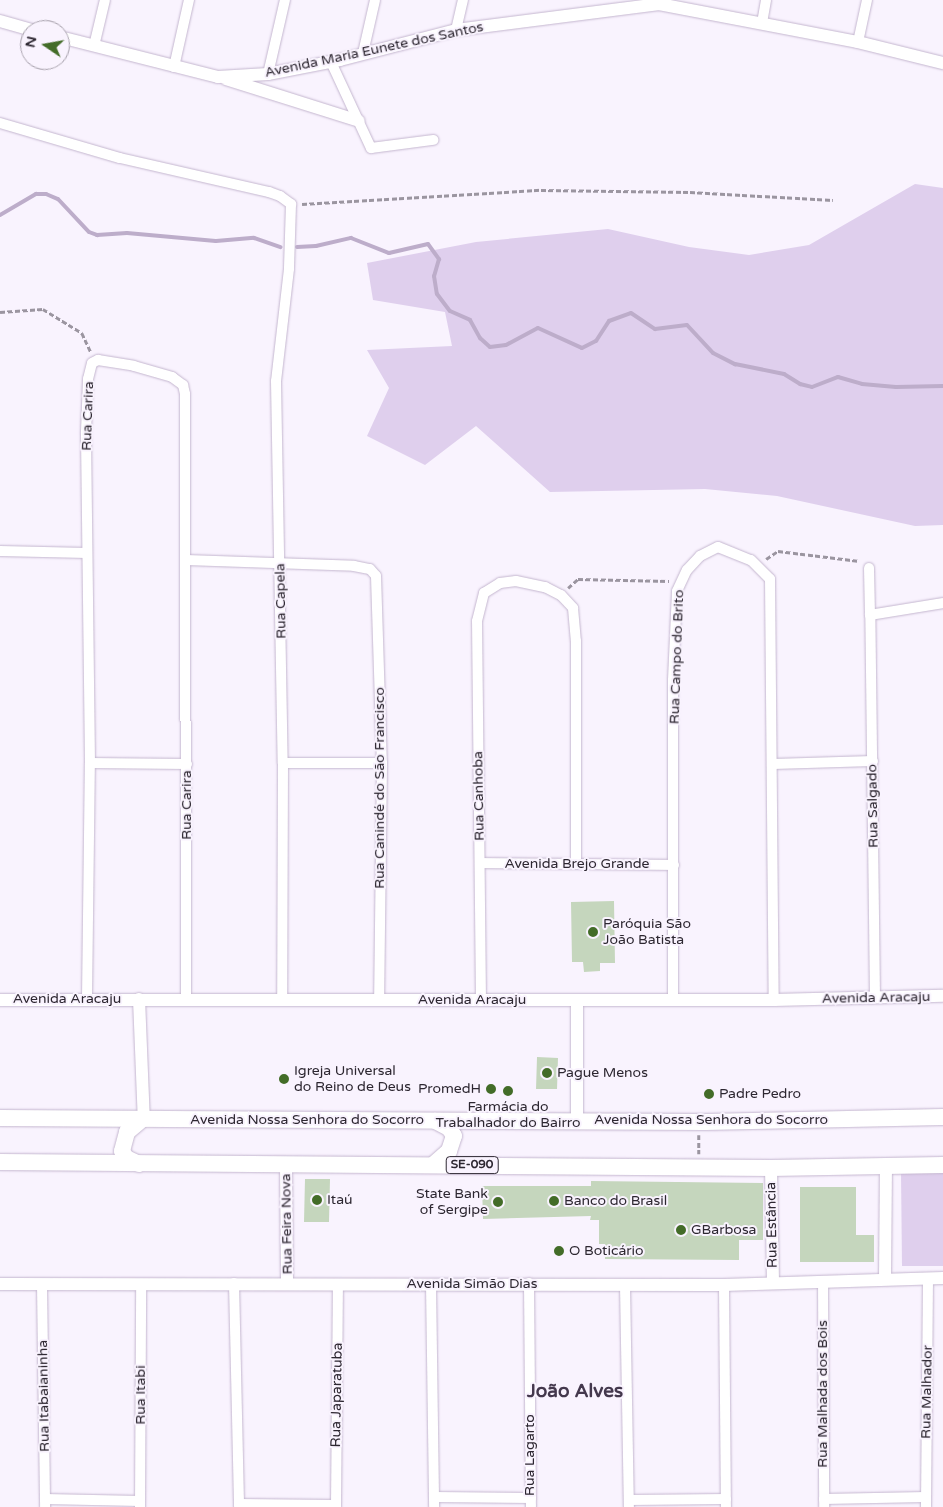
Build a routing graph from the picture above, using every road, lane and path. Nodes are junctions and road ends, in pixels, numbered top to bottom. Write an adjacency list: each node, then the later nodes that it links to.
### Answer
1 (105, 0): 15 (street)
2 (190, 0): 19 (street)
3 (285, 0): 20 (street)
4 (375, 0): 16 (street)
5 (462, 0): 12 (street)
6 (766, 0): 10 (street)
7 (866, 0): 14 (street)
8 (660, 2): 10 (street, Avenida Maria Eunete dos Santos); 12 (street, Avenida Maria Eunete dos Santos)
9 (0, 21): 11 (street)
10 (762, 23): 14 (street, Avenida Maria Eunete dos Santos)
11 (20, 27)
12 (456, 30): 16 (street, Avenida Maria Eunete dos Santos)
13 (70, 40): 15 (street, Avenida Maria Eunete dos Santos)
14 (858, 42): 18 (street, Avenida Maria Eunete dos Santos)
15 (94, 46): 19 (street, Avenida Maria Eunete dos Santos)
16 (363, 53): 17 (street, Avenida Maria Eunete dos Santos)
17 (331, 62): 20 (street, Avenida Maria Eunete dos Santos); 22 (street)
18 (943, 63)
19 (174, 67): 21 (street, Avenida Maria Eunete dos Santos)
20 (268, 74): 21 (street, Avenida Maria Eunete dos Santos)
21 (218, 77): 22 (street, Avenida Maria Eunete dos Santos)
22 (359, 122): 24 (street)
23 (0, 123): 26 (street)
24 (433, 140)
25 (833, 200): 26 (path)
26 (290, 204): 32 (street, Rua Capela)
27 (0, 312): 28 (path)
28 (95, 360): 30 (street, Rua Carira); 31 (street, Rua Carira)
29 (0, 551): 30 (street)
30 (87, 552): 40 (street, Rua Carira)
31 (186, 560): 32 (street); 43 (street, Rua Carira)
32 (281, 563): 41 (street, Rua Capela); 42 (street, Rua Canindé do São Francisco)
33 (756, 564): 34 (path); 35 (street, Rua Campo do Brito); 44 (street, Rua Campo do Brito)
34 (869, 568): 38 (street, Rua Salgado)
35 (680, 581): 36 (path); 47 (street, Rua Campo do Brito)
36 (562, 595): 45 (street, Rua Canhoba); 46 (street)
37 (943, 603): 38 (street)
38 (870, 615): 39 (street, Rua Salgado)
39 (873, 761): 44 (street); 50 (street, Rua Salgado)
40 (90, 763): 43 (street); 51 (street, Rua Carira)
41 (283, 763): 42 (street); 53 (street, Rua Capela)
42 (382, 763): 56 (street, Rua Canindé do São Francisco)
43 (187, 764): 49 (street, Rua Carira)
44 (773, 764): 58 (street, Rua Campo do Brito)
45 (481, 863): 46 (street, Avenida Brejo Grande); 59 (street, Rua Canhoba)
46 (576, 864): 47 (street, Avenida Brejo Grande)
47 (674, 865): 54 (street, Rua Campo do Brito)
48 (943, 996): 50 (street, Avenida Aracaju)
49 (186, 998): 52 (street, Avenida Aracaju); 53 (street, Avenida Aracaju)
50 (875, 998): 58 (street, Avenida Aracaju)
51 (87, 999): 52 (street, Avenida Aracaju); 55 (street, Avenida Aracaju)
52 (139, 999): 63 (street)
53 (282, 999): 56 (street, Avenida Aracaju)
54 (674, 999): 57 (street, Avenida Aracaju); 58 (street, Avenida Aracaju)
55 (0, 1000)
56 (379, 1000): 59 (street, Avenida Aracaju)
57 (577, 1000): 59 (street, Avenida Aracaju); 64 (street)
58 (774, 1000)
59 (481, 1001)
60 (943, 1117): 65 (main road, Avenida Nossa Senhora do Socorro)
61 (0, 1118): 63 (main road, Avenida Nossa Senhora do Socorro)
62 (432, 1120): 63 (main road, Avenida Nossa Senhora do Socorro); 64 (main road, Avenida Nossa Senhora do Socorro); 67 (main road)
63 (142, 1121): 70 (main road)
64 (577, 1121): 65 (main road, Avenida Nossa Senhora do Socorro)
65 (698, 1122): 71 (path)
66 (0, 1162): 70 (main road, SE-090)
67 (434, 1164): 68 (main road, SE-090); 71 (main road, SE-090)
68 (286, 1165): 70 (main road, SE-090); 80 (street, Rua Feira Nova)
69 (943, 1165): 72 (main road, SE-090)
70 (143, 1166)
71 (700, 1166): 73 (main road, SE-090)
72 (886, 1166): 73 (main road, SE-090); 76 (street)
73 (770, 1168): 78 (street, Rua Estância)
74 (928, 1278): 75 (street, Avenida Simão Dias); 76 (street, Avenida Simão Dias); 91 (street, Rua Malhador)
75 (943, 1278)
76 (885, 1279): 77 (street, Avenida Simão Dias)
77 (823, 1281): 78 (street, Avenida Simão Dias); 94 (street, Rua Malhada dos Bois)
78 (773, 1282): 88 (street, Avenida Simão Dias)
79 (234, 1283): 80 (street, Avenida Simão Dias); 82 (street, Avenida Simão Dias); 97 (street)
80 (287, 1283): 83 (street, Avenida Simão Dias)
81 (0, 1284): 87 (street, Avenida Simão Dias)
82 (141, 1284): 87 (street, Avenida Simão Dias); 95 (street, Rua Itabi)
83 (338, 1284): 84 (street, Avenida Simão Dias); 98 (street, Rua Japaratuba)
84 (431, 1284): 85 (street, Avenida Simão Dias); 89 (street)
85 (529, 1284): 86 (street, Avenida Simão Dias); 90 (street, Rua Lagarto)
86 (625, 1284): 88 (street, Avenida Simão Dias); 96 (street)
87 (42, 1285): 92 (street, Rua Itabaianinha)
88 (724, 1285): 93 (street)
89 (434, 1502): 90 (street)
90 (531, 1502)
91 (926, 1502): 94 (street)
92 (45, 1503): 95 (street)
93 (726, 1503): 96 (street)
94 (824, 1503)
95 (140, 1504)
96 (629, 1504)
97 (239, 1506): 98 (street)
98 (336, 1506)

